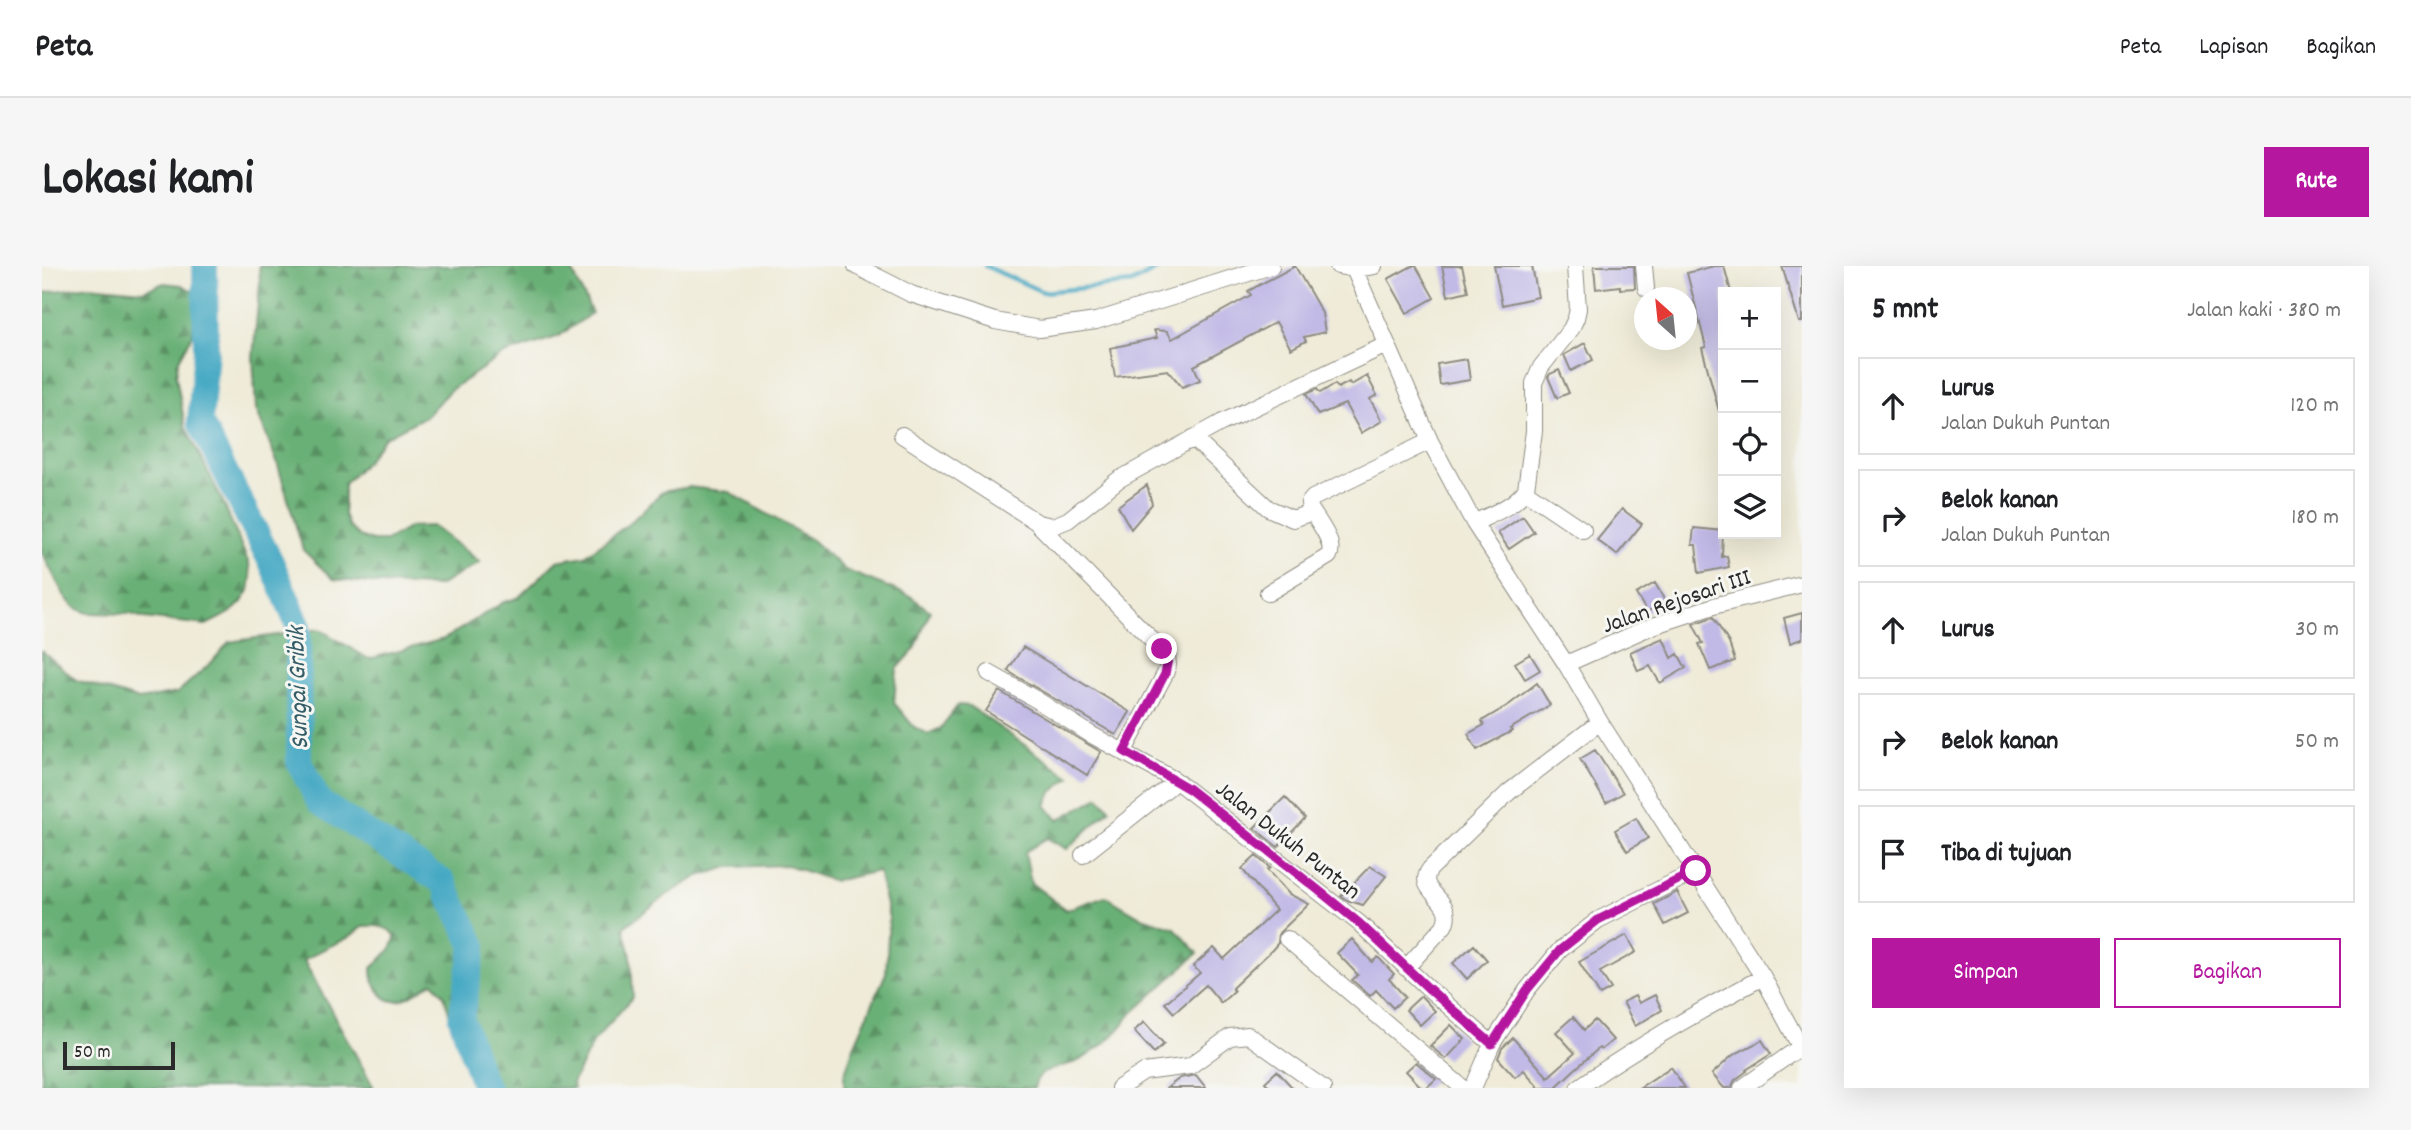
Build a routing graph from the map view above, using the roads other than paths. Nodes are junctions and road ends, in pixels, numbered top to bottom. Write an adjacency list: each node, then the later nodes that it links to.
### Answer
1 (856, 266): 2 (street)
2 (1271, 266)
3 (1374, 266): 6 (street)
4 (1575, 266): 12 (street)
5 (1644, 266): 7 (street)
6 (1346, 268): 8 (street)
7 (1646, 287)
8 (1385, 345): 10 (street); 11 (street)
9 (902, 435): 14 (street)
10 (1193, 438): 13 (street); 14 (street)
11 (1430, 441): 13 (street); 15 (street)
12 (1525, 491): 15 (street); 16 (street)
13 (1312, 512): 18 (street)
14 (1038, 523): 22 (street)
15 (1474, 523): 19 (street)
16 (1583, 530)
17 (1802, 584): 19 (street, Jalan Rejosari III)
18 (1268, 593)
19 (1566, 664): 21 (street)
20 (989, 673): 22 (street, Jalan Dukuh Puntan)
21 (1600, 722): 25 (street); 27 (street)
22 (1124, 751): 23 (street, Jalan Dukuh Puntan)
23 (1175, 780): 24 (street); 27 (street, Jalan Dukuh Puntan)
24 (1083, 855)
25 (1696, 871): 28 (street); 29 (street)
26 (1287, 939): 33 (street)
27 (1406, 968): 29 (street, Jalan Dukuh Puntan)
28 (1763, 976): 30 (street); 35 (street)
29 (1492, 1044): 34 (street)
30 (1801, 1049): 36 (street)
31 (1119, 1088): 32 (street)
32 (1323, 1088)
33 (1463, 1088)
34 (1473, 1088)
35 (1578, 1088)
36 (1742, 1088)

